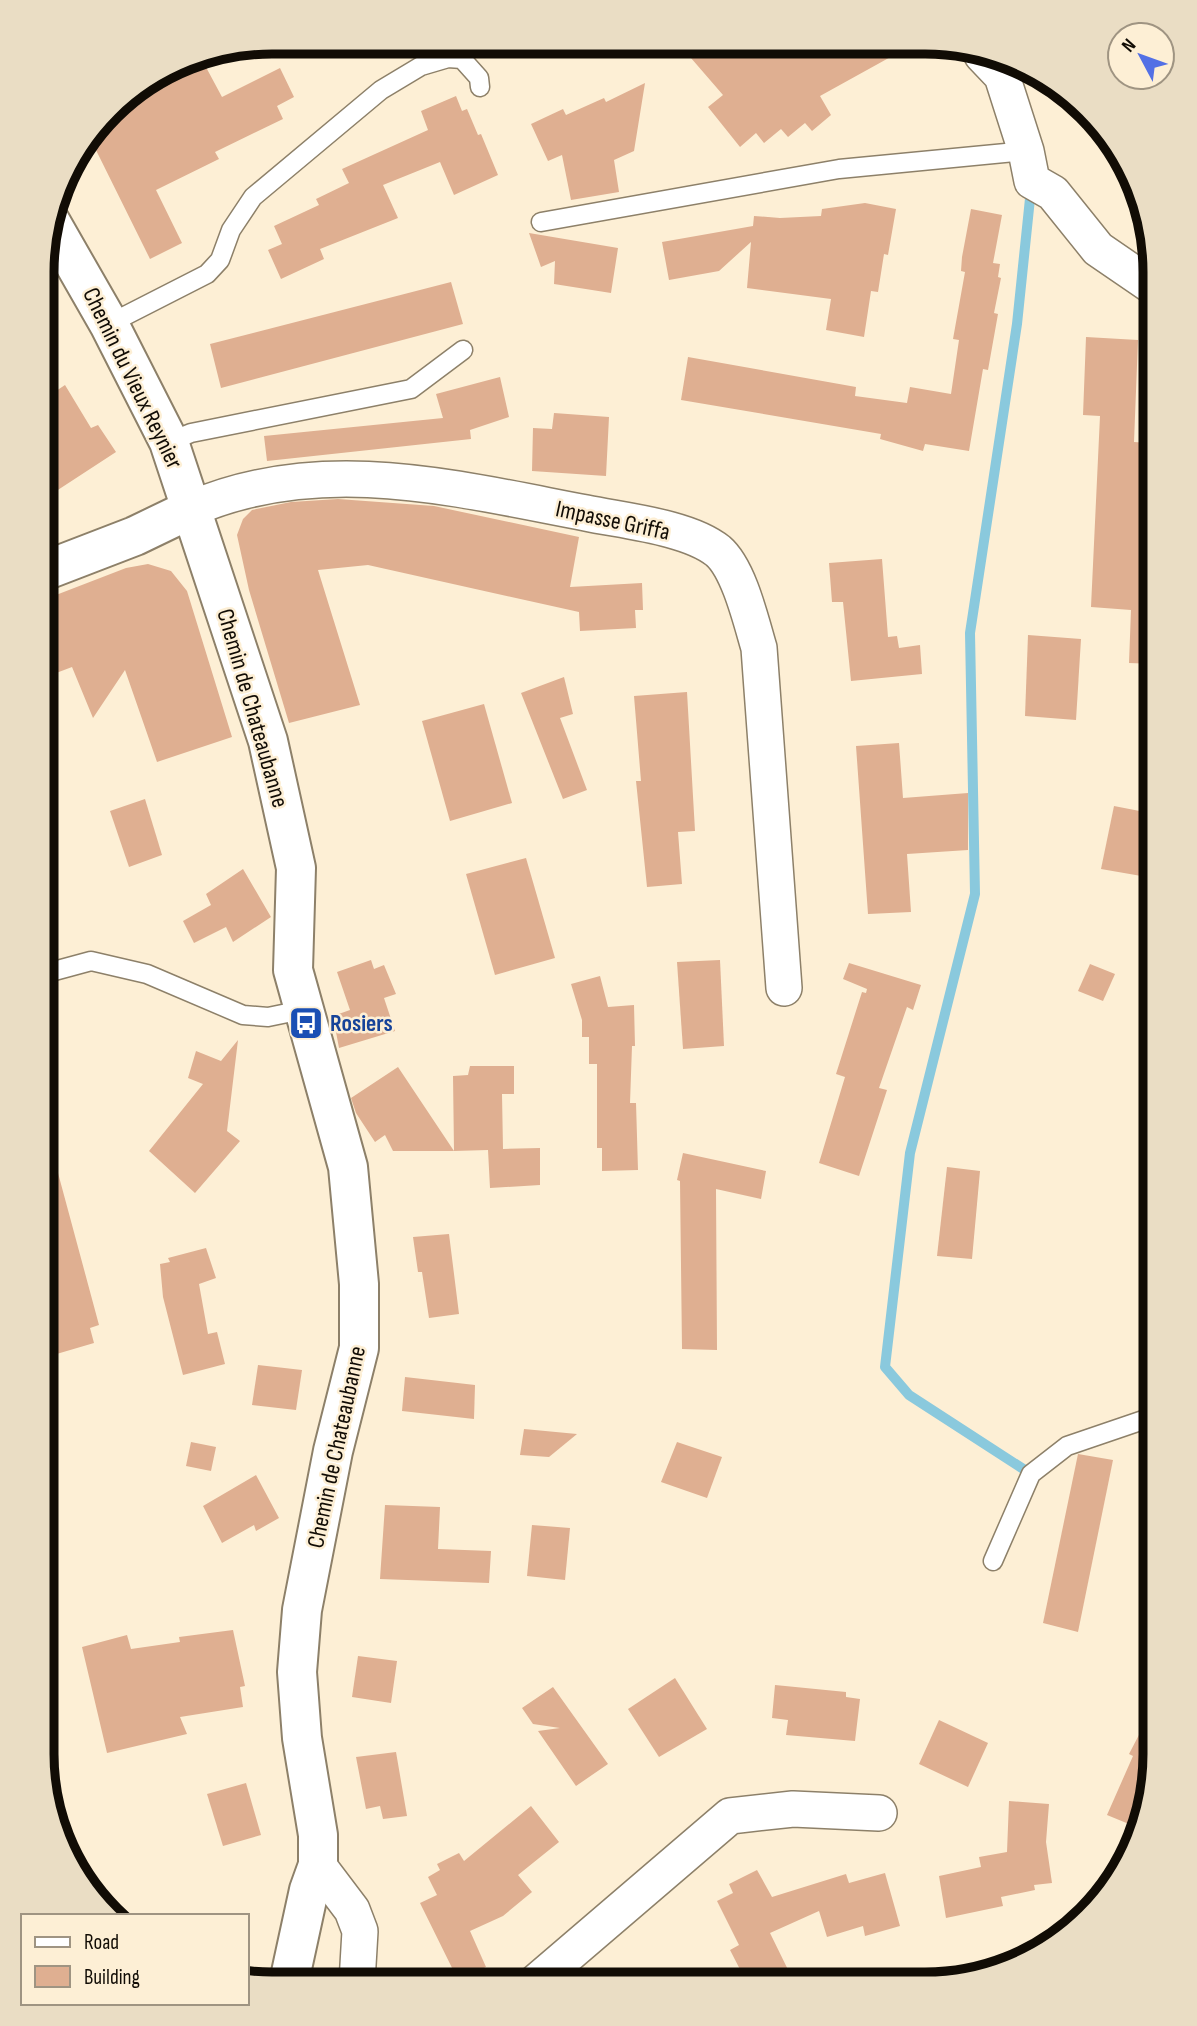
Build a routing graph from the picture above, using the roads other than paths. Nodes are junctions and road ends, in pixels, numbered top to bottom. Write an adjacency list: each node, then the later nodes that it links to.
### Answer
1 (455, 55): 9 (lane)
2 (464, 55): 4 (lane)
3 (992, 66): 5 (street)
4 (480, 87)
5 (1026, 151): 6 (lane); 8 (street)
6 (541, 222)
7 (58, 235): 9 (street, Chemin du Vieux Reynier)
8 (1143, 280)
9 (109, 324): 11 (street, Chemin du Vieux Reynier)
10 (463, 350): 11 (lane)
11 (169, 442): 12 (street, Chemin du Vieux Reynier)
12 (191, 509): 13 (street); 15 (street, Impasse Griffa); 16 (street, Chemin de Chateaubanne)
13 (54, 567)
14 (54, 971): 16 (lane)
15 (783, 988)
16 (302, 1010): 20 (street, Chemin de Chateaubanne)
17 (1142, 1420): 18 (lane)
18 (993, 1561)
19 (879, 1813): 23 (street)
20 (318, 1866): 21 (street, Chemin de Chateaubanne); 22 (street)
21 (291, 1972)
22 (358, 1972)
23 (549, 1972)

